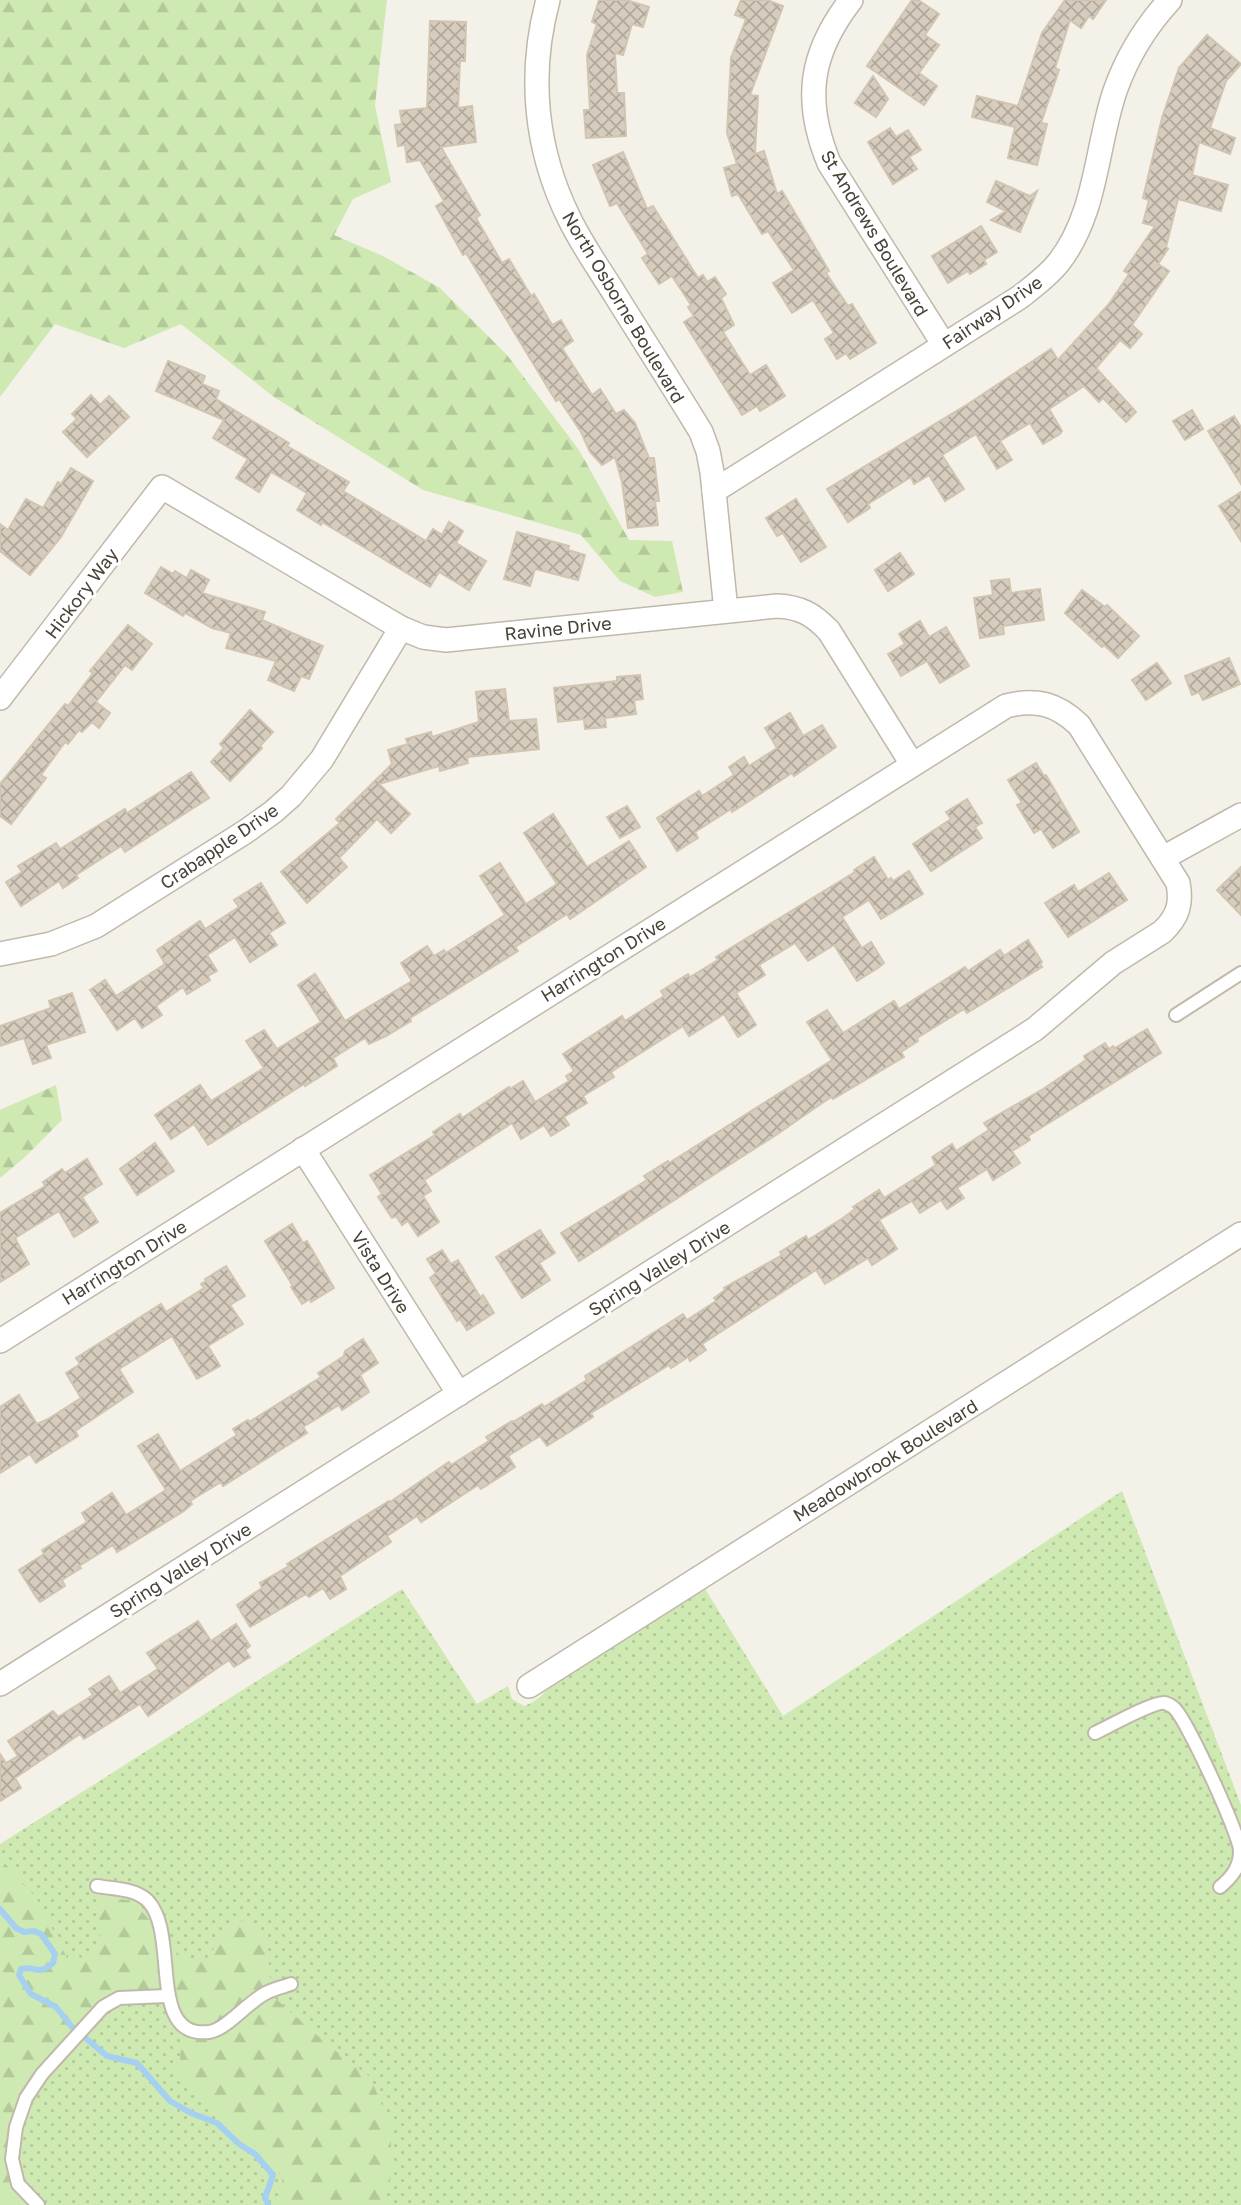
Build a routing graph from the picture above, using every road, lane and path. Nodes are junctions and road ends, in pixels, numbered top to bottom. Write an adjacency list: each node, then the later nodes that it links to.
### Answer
1 (548, 0): 6 (street, North Osborne Boulevard)
2 (851, 0): 4 (street, St Andrews Boulevard)
3 (1170, 0): 4 (street, Fairway Drive)
4 (944, 345): 6 (street, Fairway Drive)
5 (162, 487): 8 (street, Ravine Drive); 9 (street, Hickory Way)
6 (714, 491): 7 (street, North Osborne Boulevard)
7 (726, 611): 8 (street, Ravine Drive); 10 (street, Ravine Drive)
8 (401, 628): 13 (street, Crabapple Drive)
9 (0, 698)
10 (912, 764): 12 (street, Harrington Drive); 16 (street, Harrington Drive)
11 (1241, 815): 12 (street)
12 (1163, 858): 19 (street, Spring Valley Drive)
13 (0, 954)
14 (1241, 973): 15 (lane)
15 (1176, 1015)
16 (303, 1149): 18 (street, Harrington Drive); 19 (street, Vista Drive)
17 (1241, 1234): 21 (street, Meadowbrook Boulevard)
18 (0, 1341)
19 (458, 1394): 20 (street, Spring Valley Drive)
20 (0, 1684)
21 (528, 1686)
22 (1095, 1732): 24 (lane)
23 (97, 1886): 26 (lane)
24 (1220, 1887)
25 (291, 1984): 26 (lane)
26 (167, 1996): 27 (lane)
27 (38, 2205)

